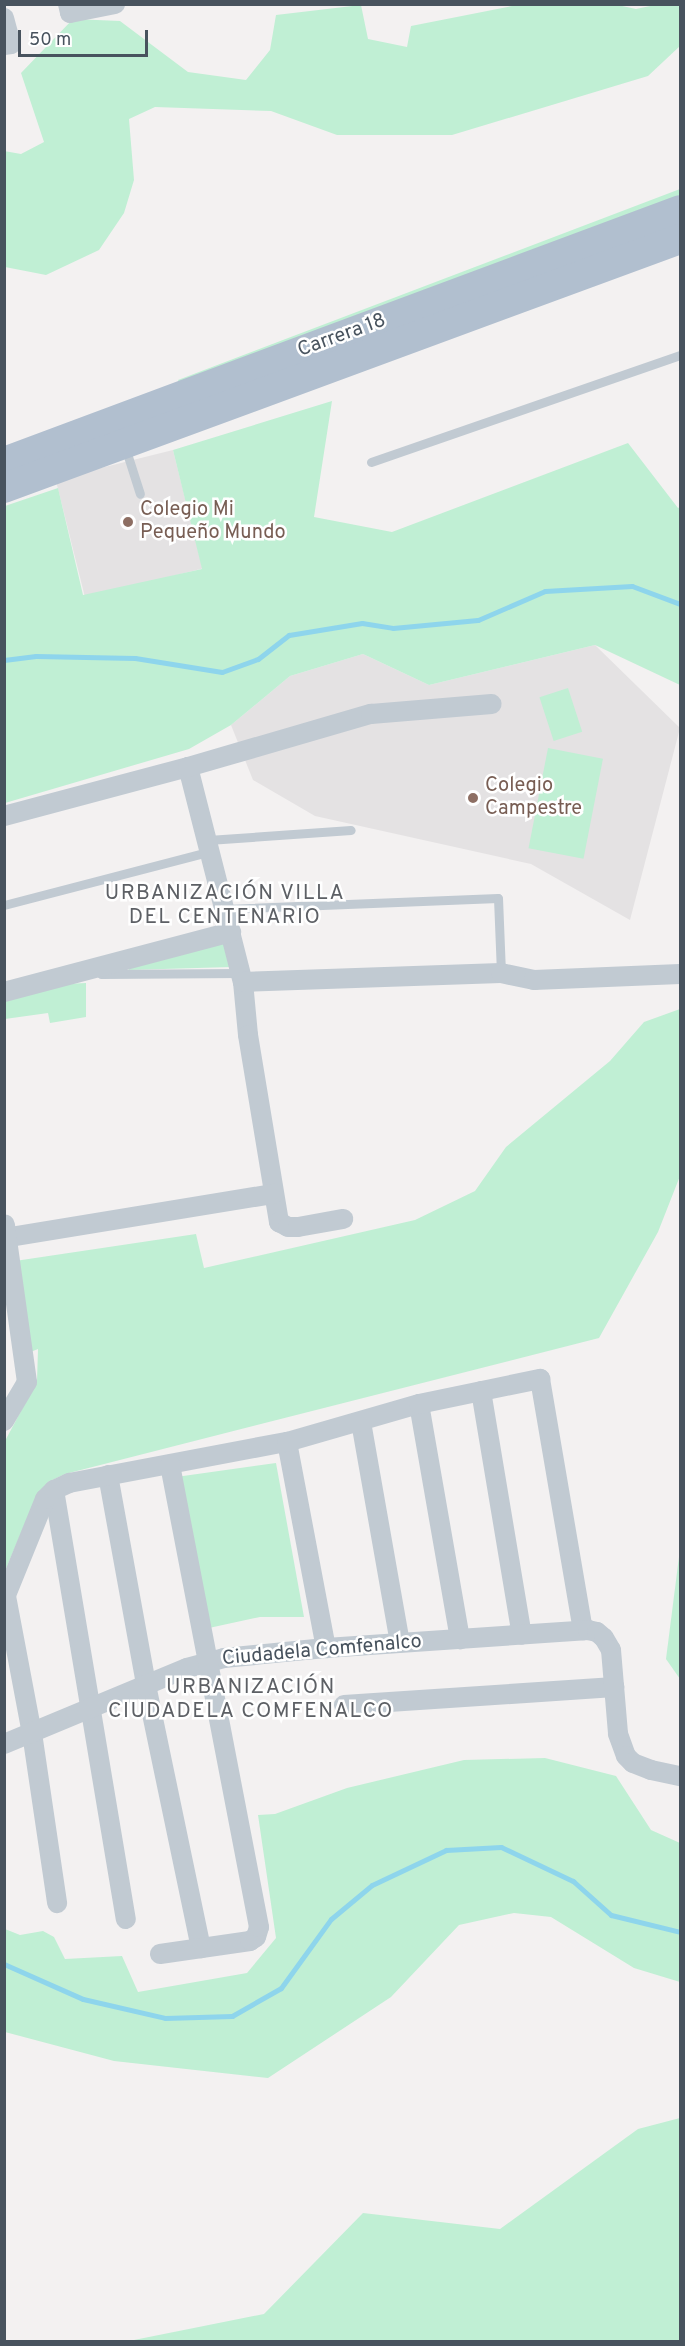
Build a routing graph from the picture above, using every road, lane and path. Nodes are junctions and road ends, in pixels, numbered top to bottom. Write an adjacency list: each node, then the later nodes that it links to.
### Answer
1 (68, 4): 2 (street)
2 (116, 4)
3 (4, 18): 4 (street)
4 (4, 45)
5 (681, 210): 9 (main road, Carrera 18)
6 (681, 239): 8 (main road, Carrera 18)
7 (681, 356): 10 (lane)
8 (125, 444): 11 (main road, Carrera 18); 12 (lane)
9 (4, 462)
10 (371, 462)
11 (4, 488)
12 (140, 494)
13 (492, 704): 14 (street)
14 (188, 767): 15 (street); 17 (street)
15 (4, 816)
16 (351, 830): 17 (lane)
17 (209, 845): 18 (lane); 19 (street)
18 (4, 905)
19 (225, 909): 20 (street); 21 (lane)
20 (231, 932): 22 (street); 24 (street)
21 (501, 973): 23 (street); 24 (street)
22 (72, 974): 24 (lane); 25 (street)
23 (681, 974)
24 (242, 978): 26 (street)
25 (4, 992)
26 (273, 1194): 27 (street); 28 (street)
27 (344, 1219)
28 (5, 1233): 31 (street)
29 (481, 1391): 30 (street); 38 (street); 39 (street)
30 (419, 1404): 32 (street); 40 (street)
31 (4, 1421)
32 (361, 1422): 33 (street); 41 (street)
33 (287, 1442): 34 (street); 42 (street)
34 (170, 1464): 35 (street); 43 (street)
35 (108, 1475): 36 (street); 44 (street)
36 (54, 1490): 37 (street); 47 (street)
37 (5, 1598): 48 (street)
38 (583, 1630): 39 (street, Ciudadela Comfenalco); 45 (street)
39 (522, 1635): 40 (street, Ciudadela Comfenalco)
40 (460, 1639): 41 (street, Ciudadela Comfenalco)
41 (400, 1643): 42 (street, Ciudadela Comfenalco)
42 (326, 1648): 43 (street, Ciudadela Comfenalco)
43 (206, 1663): 44 (street, Ciudadela Comfenalco); 53 (street)
44 (146, 1685): 47 (street, Ciudadela Comfenalco); 53 (street)
45 (614, 1687): 46 (street); 50 (street)
46 (344, 1705)
47 (90, 1709): 48 (street, Ciudadela Comfenalco); 52 (street)
48 (32, 1733): 49 (street, Ciudadela Comfenalco); 51 (street)
49 (4, 1744)
50 (681, 1776)
51 (57, 1903)
52 (126, 1918)
53 (201, 1948): 54 (street)
54 (160, 1954)

